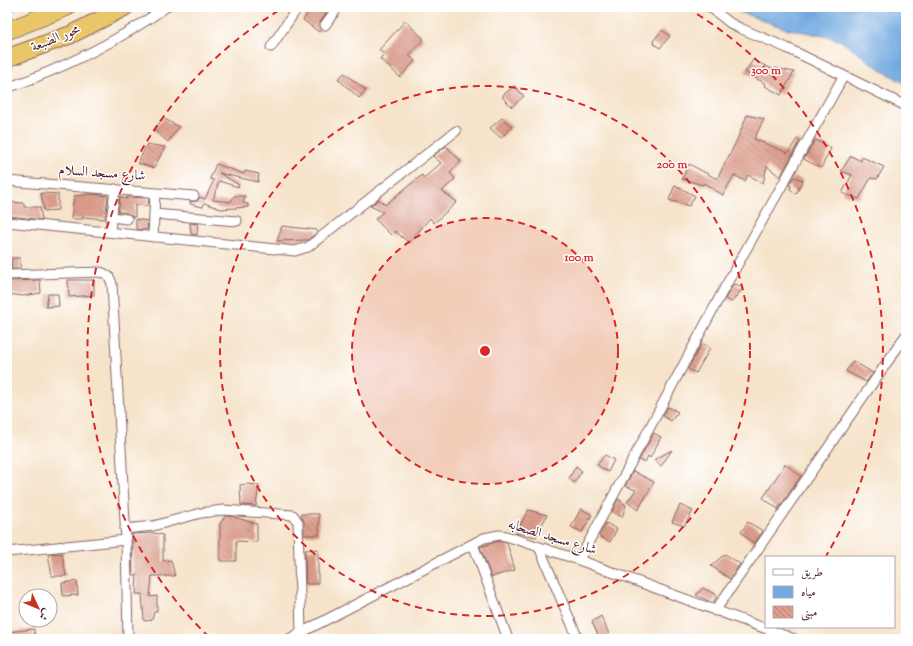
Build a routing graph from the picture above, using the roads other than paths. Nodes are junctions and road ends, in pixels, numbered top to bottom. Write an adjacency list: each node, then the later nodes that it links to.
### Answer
1 (67, 7): 8 (highway, محور الضبعة)
2 (125, 7): 10 (highway, محور الضبعة)
3 (166, 7): 12 (street)
4 (298, 7): 9 (street)
5 (338, 7): 7 (street)
6 (710, 7): 11 (street)
7 (324, 25)
8 (7, 31)
9 (271, 47)
10 (7, 58)
11 (843, 77): 13 (street); 33 (street)
12 (7, 88)
13 (906, 106)
14 (456, 131): 25 (street)
15 (7, 181): 16 (street, شارع مسجد السلام)
16 (115, 189): 17 (street, شارع مسجد السلام); 20 (street)
17 (155, 193): 18 (street, شارع مسجد السلام); 19 (street)
18 (194, 196)
19 (154, 214): 22 (street); 25 (street)
20 (111, 217): 21 (street); 24 (street)
21 (127, 219)
22 (237, 221)
23 (7, 222): 24 (street)
24 (110, 231): 25 (street)
25 (153, 237)
26 (7, 276): 28 (street)
27 (906, 335): 34 (street)
28 (125, 529): 29 (street); 35 (street)
29 (126, 540): 32 (street); 36 (street)
30 (473, 544): 31 (street, شارع مسجد الصحابه); 35 (street, شارع مسجد الصحابه); 38 (street)
31 (539, 547): 33 (street, شارع مسجد الصحابه); 39 (street)
32 (7, 552)
33 (580, 560): 34 (street, شارع مسجد الصحابه)
34 (715, 611): 40 (street, شارع مسجد الصحابه)
35 (301, 632): 37 (street, شارع مسجد الصحابه)
36 (128, 639)
37 (289, 639)
38 (508, 639)
39 (578, 639)
40 (794, 639)

